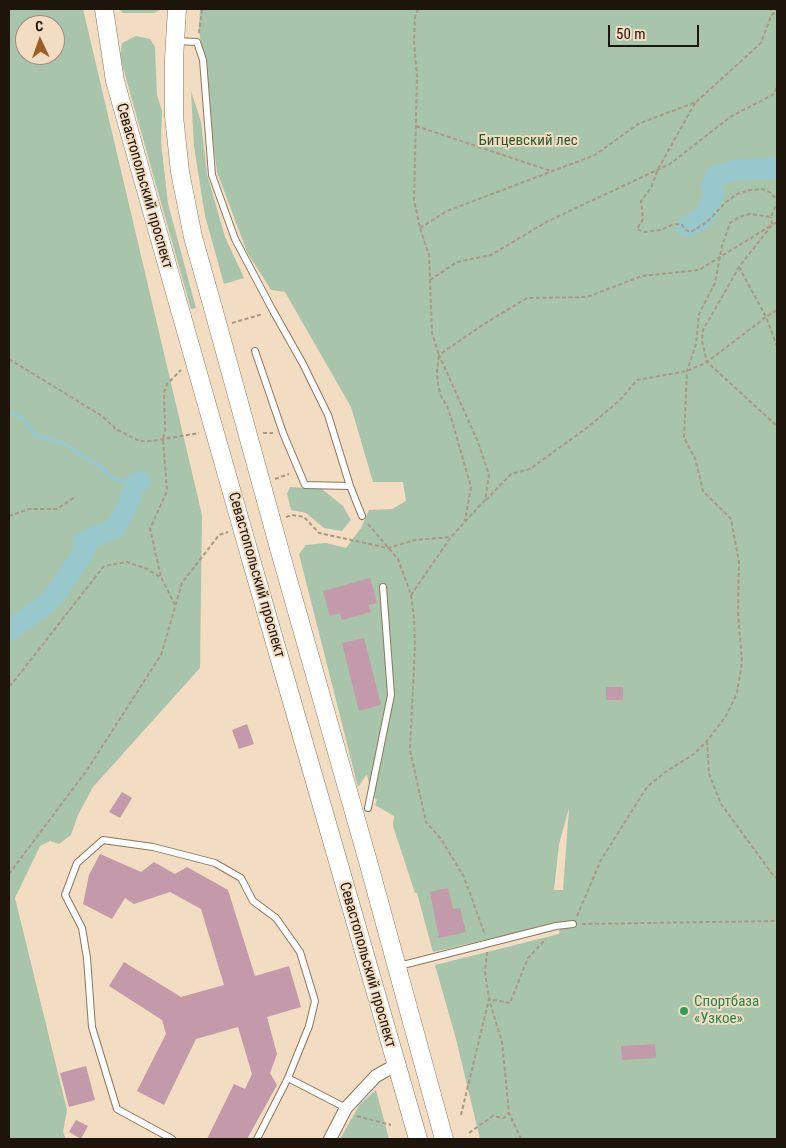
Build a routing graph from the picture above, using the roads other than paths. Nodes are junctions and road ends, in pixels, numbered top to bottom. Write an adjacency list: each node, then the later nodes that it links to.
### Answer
1 (104, 9): 11 (main road, Севастопольский проспект, bridge)
2 (177, 9): 3 (main road, Севастопольский проспект)
3 (175, 41): 5 (lane); 10 (main road, Севастопольский проспект, bridge)
4 (254, 351): 5 (lane)
5 (350, 486): 6 (lane)
6 (362, 516)
7 (383, 587): 8 (lane)
8 (368, 808)
9 (573, 924): 10 (lane)
10 (396, 967): 18 (main road, Севастопольский проспект)
11 (396, 1065): 13 (street); 17 (main road, Севастопольский проспект)
12 (288, 1078): 13 (lane); 14 (lane); 15 (lane)
13 (345, 1110): 16 (street)
14 (172, 1139)
15 (256, 1139)
16 (330, 1139)
17 (418, 1139)
18 (444, 1139)

